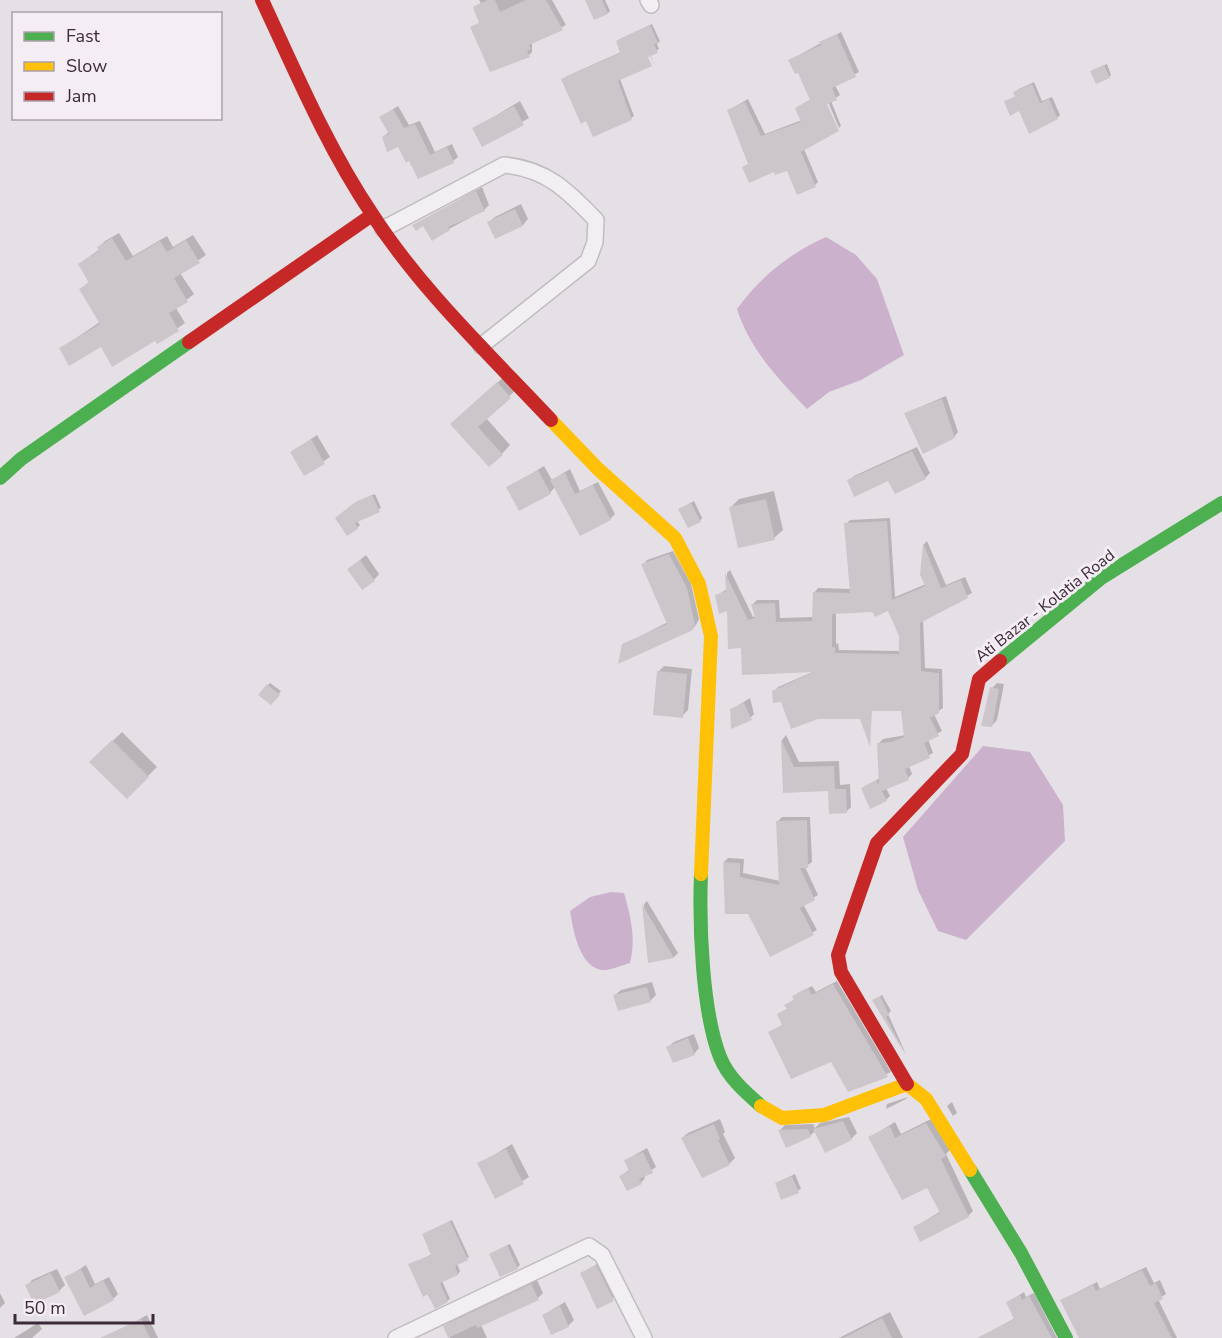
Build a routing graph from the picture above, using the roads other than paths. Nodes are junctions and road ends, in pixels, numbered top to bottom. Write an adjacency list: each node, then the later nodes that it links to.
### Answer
1 (262, 0): 2 (main road)
2 (372, 215): 3 (main road); 5 (main road)
3 (383, 229): 4 (main road); 4 (street)
4 (481, 346): 7 (main road)
5 (0, 478)
6 (1222, 503): 7 (main road, Ati Bazar - Kolatia Road)
7 (907, 1084): 10 (main road, Ati Bazar - Kolatia Road)
8 (396, 1338): 9 (street)
9 (644, 1338)
10 (1066, 1338)

